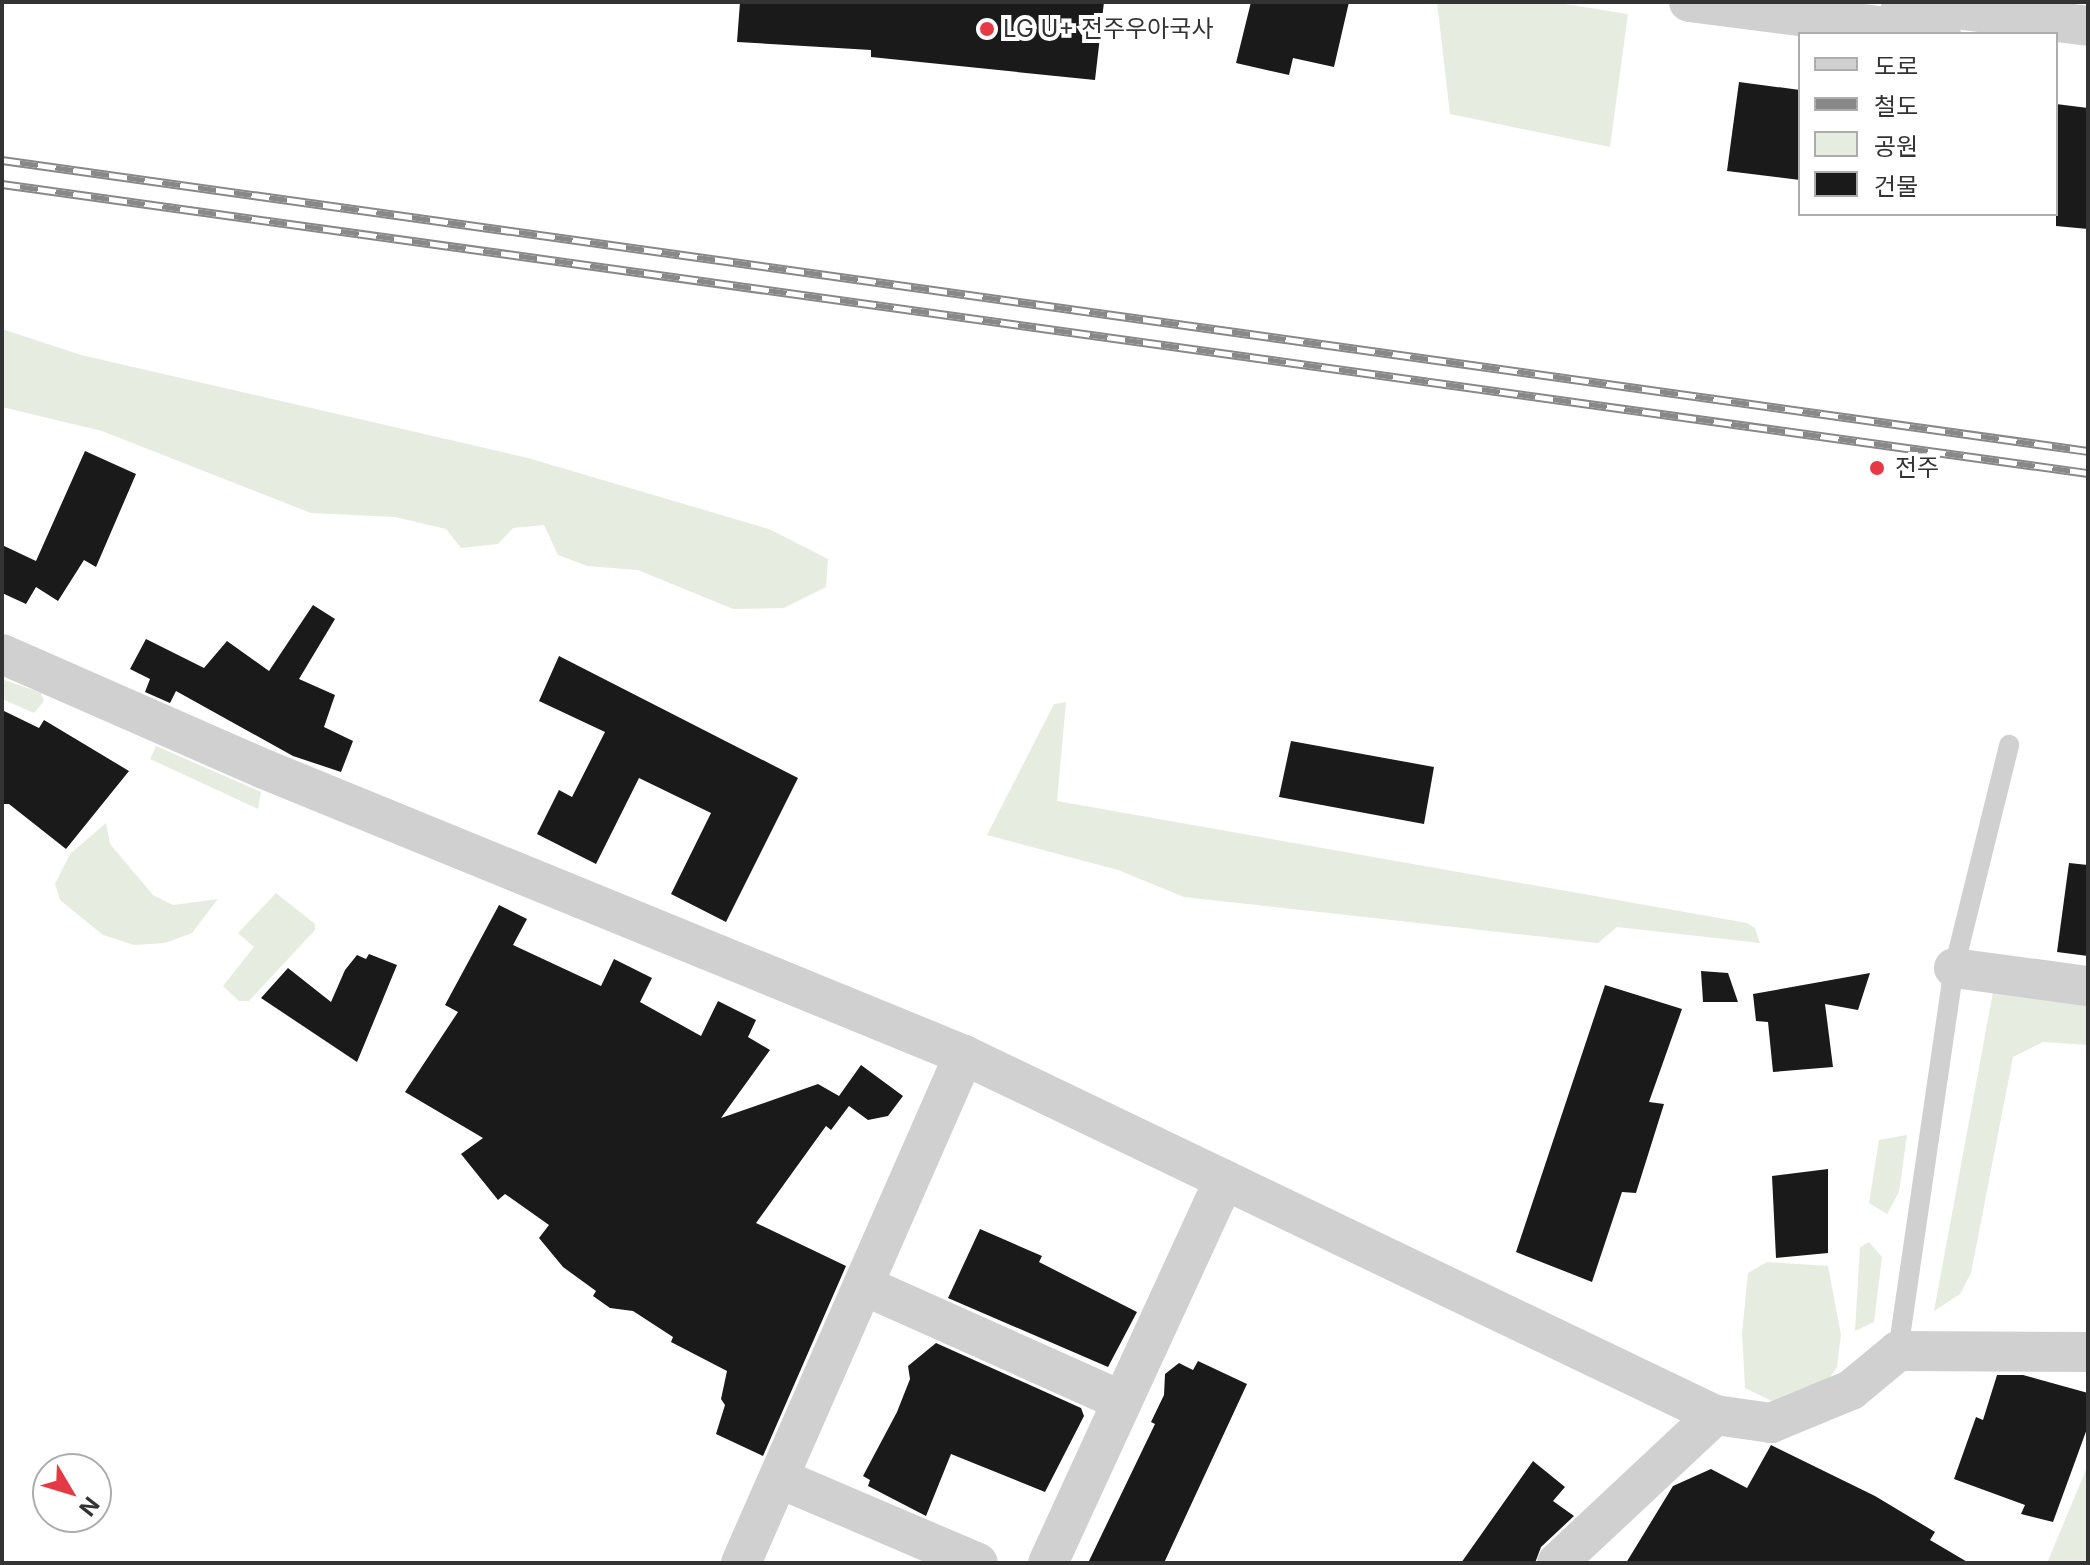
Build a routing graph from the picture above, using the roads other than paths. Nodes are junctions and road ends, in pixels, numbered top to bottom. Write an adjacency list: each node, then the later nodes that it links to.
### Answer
1 (1689, 2): 4 (street)
2 (1897, 2): 3 (street)
3 (2088, 26)
4 (1925, 32)
5 (2058, 49): 6 (street)
6 (2088, 53)
7 (2, 654): 11 (street)
8 (2009, 745): 9 (lane)
9 (1954, 968): 10 (street); 14 (lane)
10 (2088, 986)
11 (964, 1055): 12 (street); 13 (street)
12 (1224, 1180): 16 (street); 17 (street)
13 (865, 1286): 16 (street); 18 (street)
14 (1898, 1351): 15 (street); 17 (street)
15 (2088, 1352)
16 (1122, 1401): 21 (street)
17 (1715, 1415): 22 (street)
18 (781, 1479): 19 (street); 20 (street)
19 (741, 1563)
20 (978, 1563)
21 (1048, 1563)
22 (1557, 1563)

